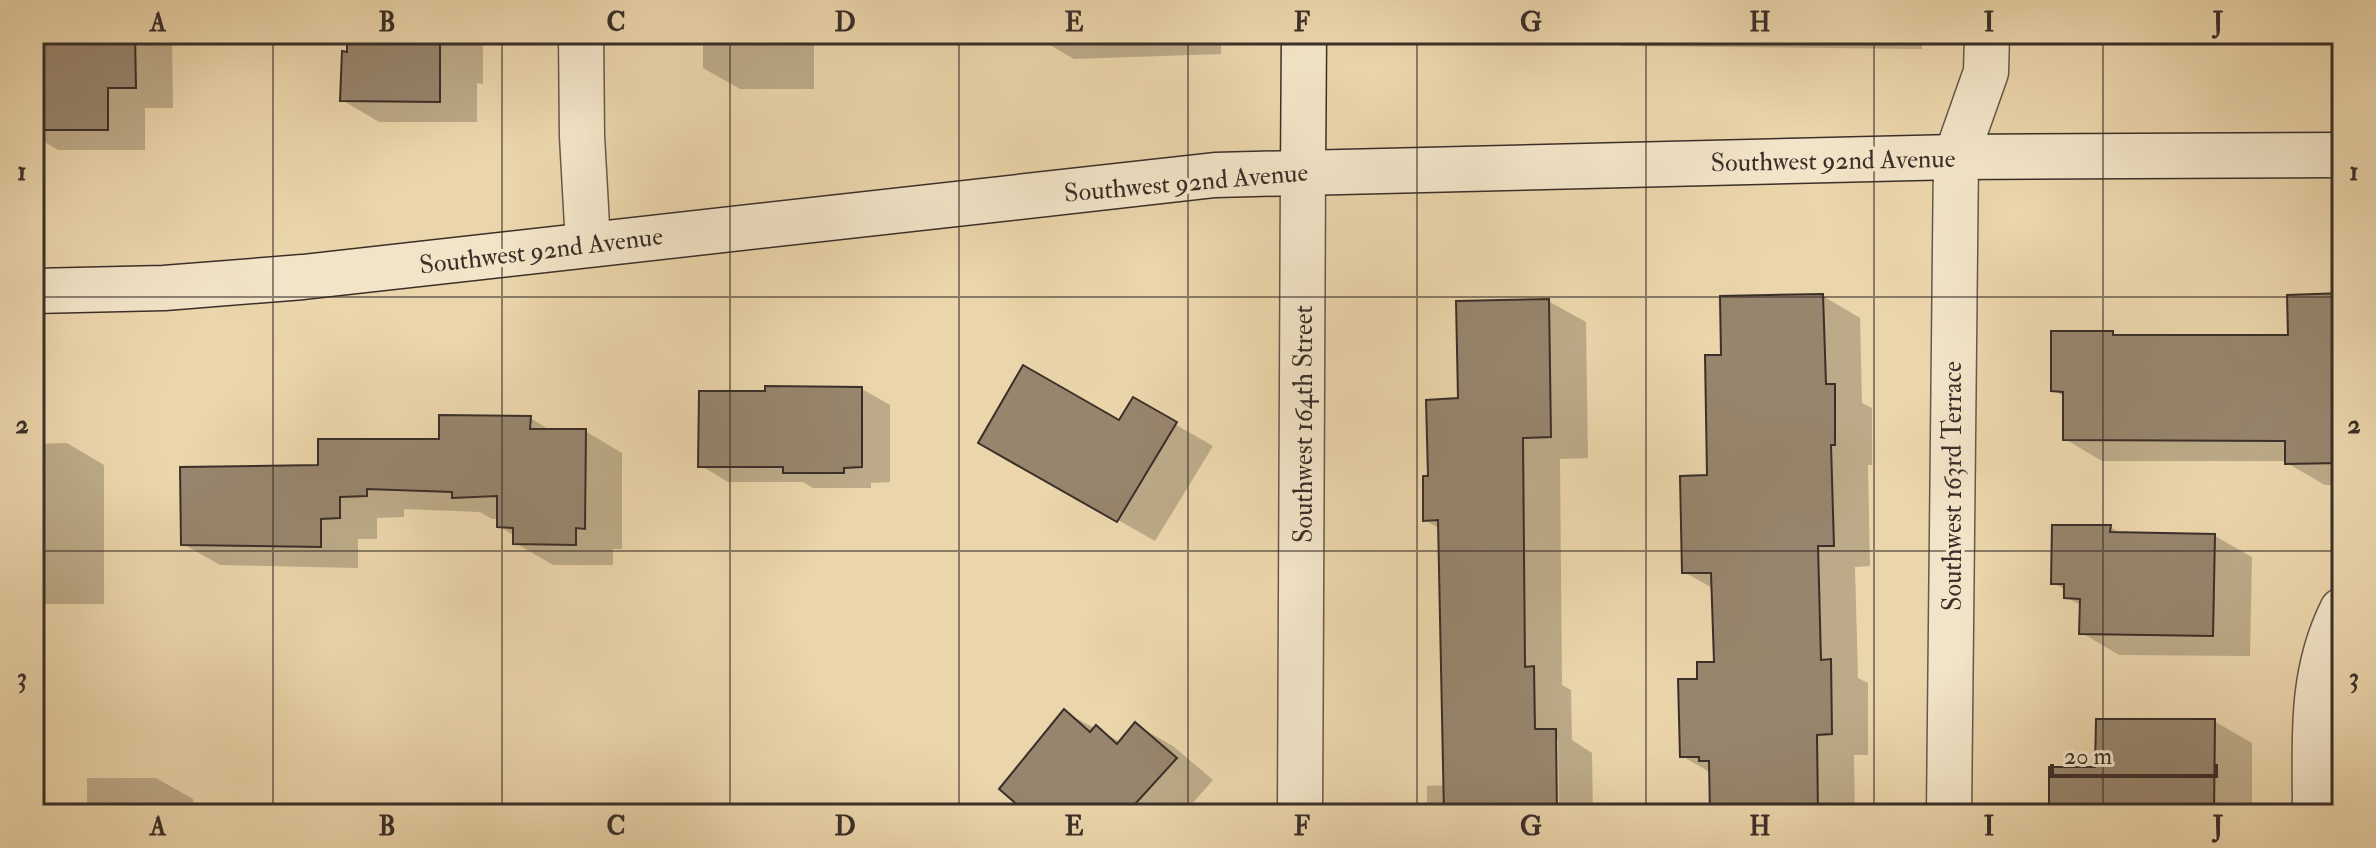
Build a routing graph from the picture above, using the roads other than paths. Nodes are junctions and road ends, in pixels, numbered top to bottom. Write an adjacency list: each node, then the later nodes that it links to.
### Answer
1 (581, 34): 7 (street)
2 (1304, 34): 6 (street, Southwest 164th Street)
3 (1987, 34): 5 (street, Southwest 163rd Terrace)
4 (2342, 155): 5 (street, Southwest 92nd Avenue)
5 (1956, 157): 6 (street, Southwest 92nd Avenue); 11 (street, Southwest 163rd Terrace)
6 (1303, 172): 7 (street, Southwest 92nd Avenue); 10 (street, Southwest 164th Street)
7 (588, 244): 8 (street, Southwest 92nd Avenue)
8 (34, 291)
9 (2342, 610): 12 (street)
10 (1300, 814)
11 (1949, 814)
12 (2315, 814)

